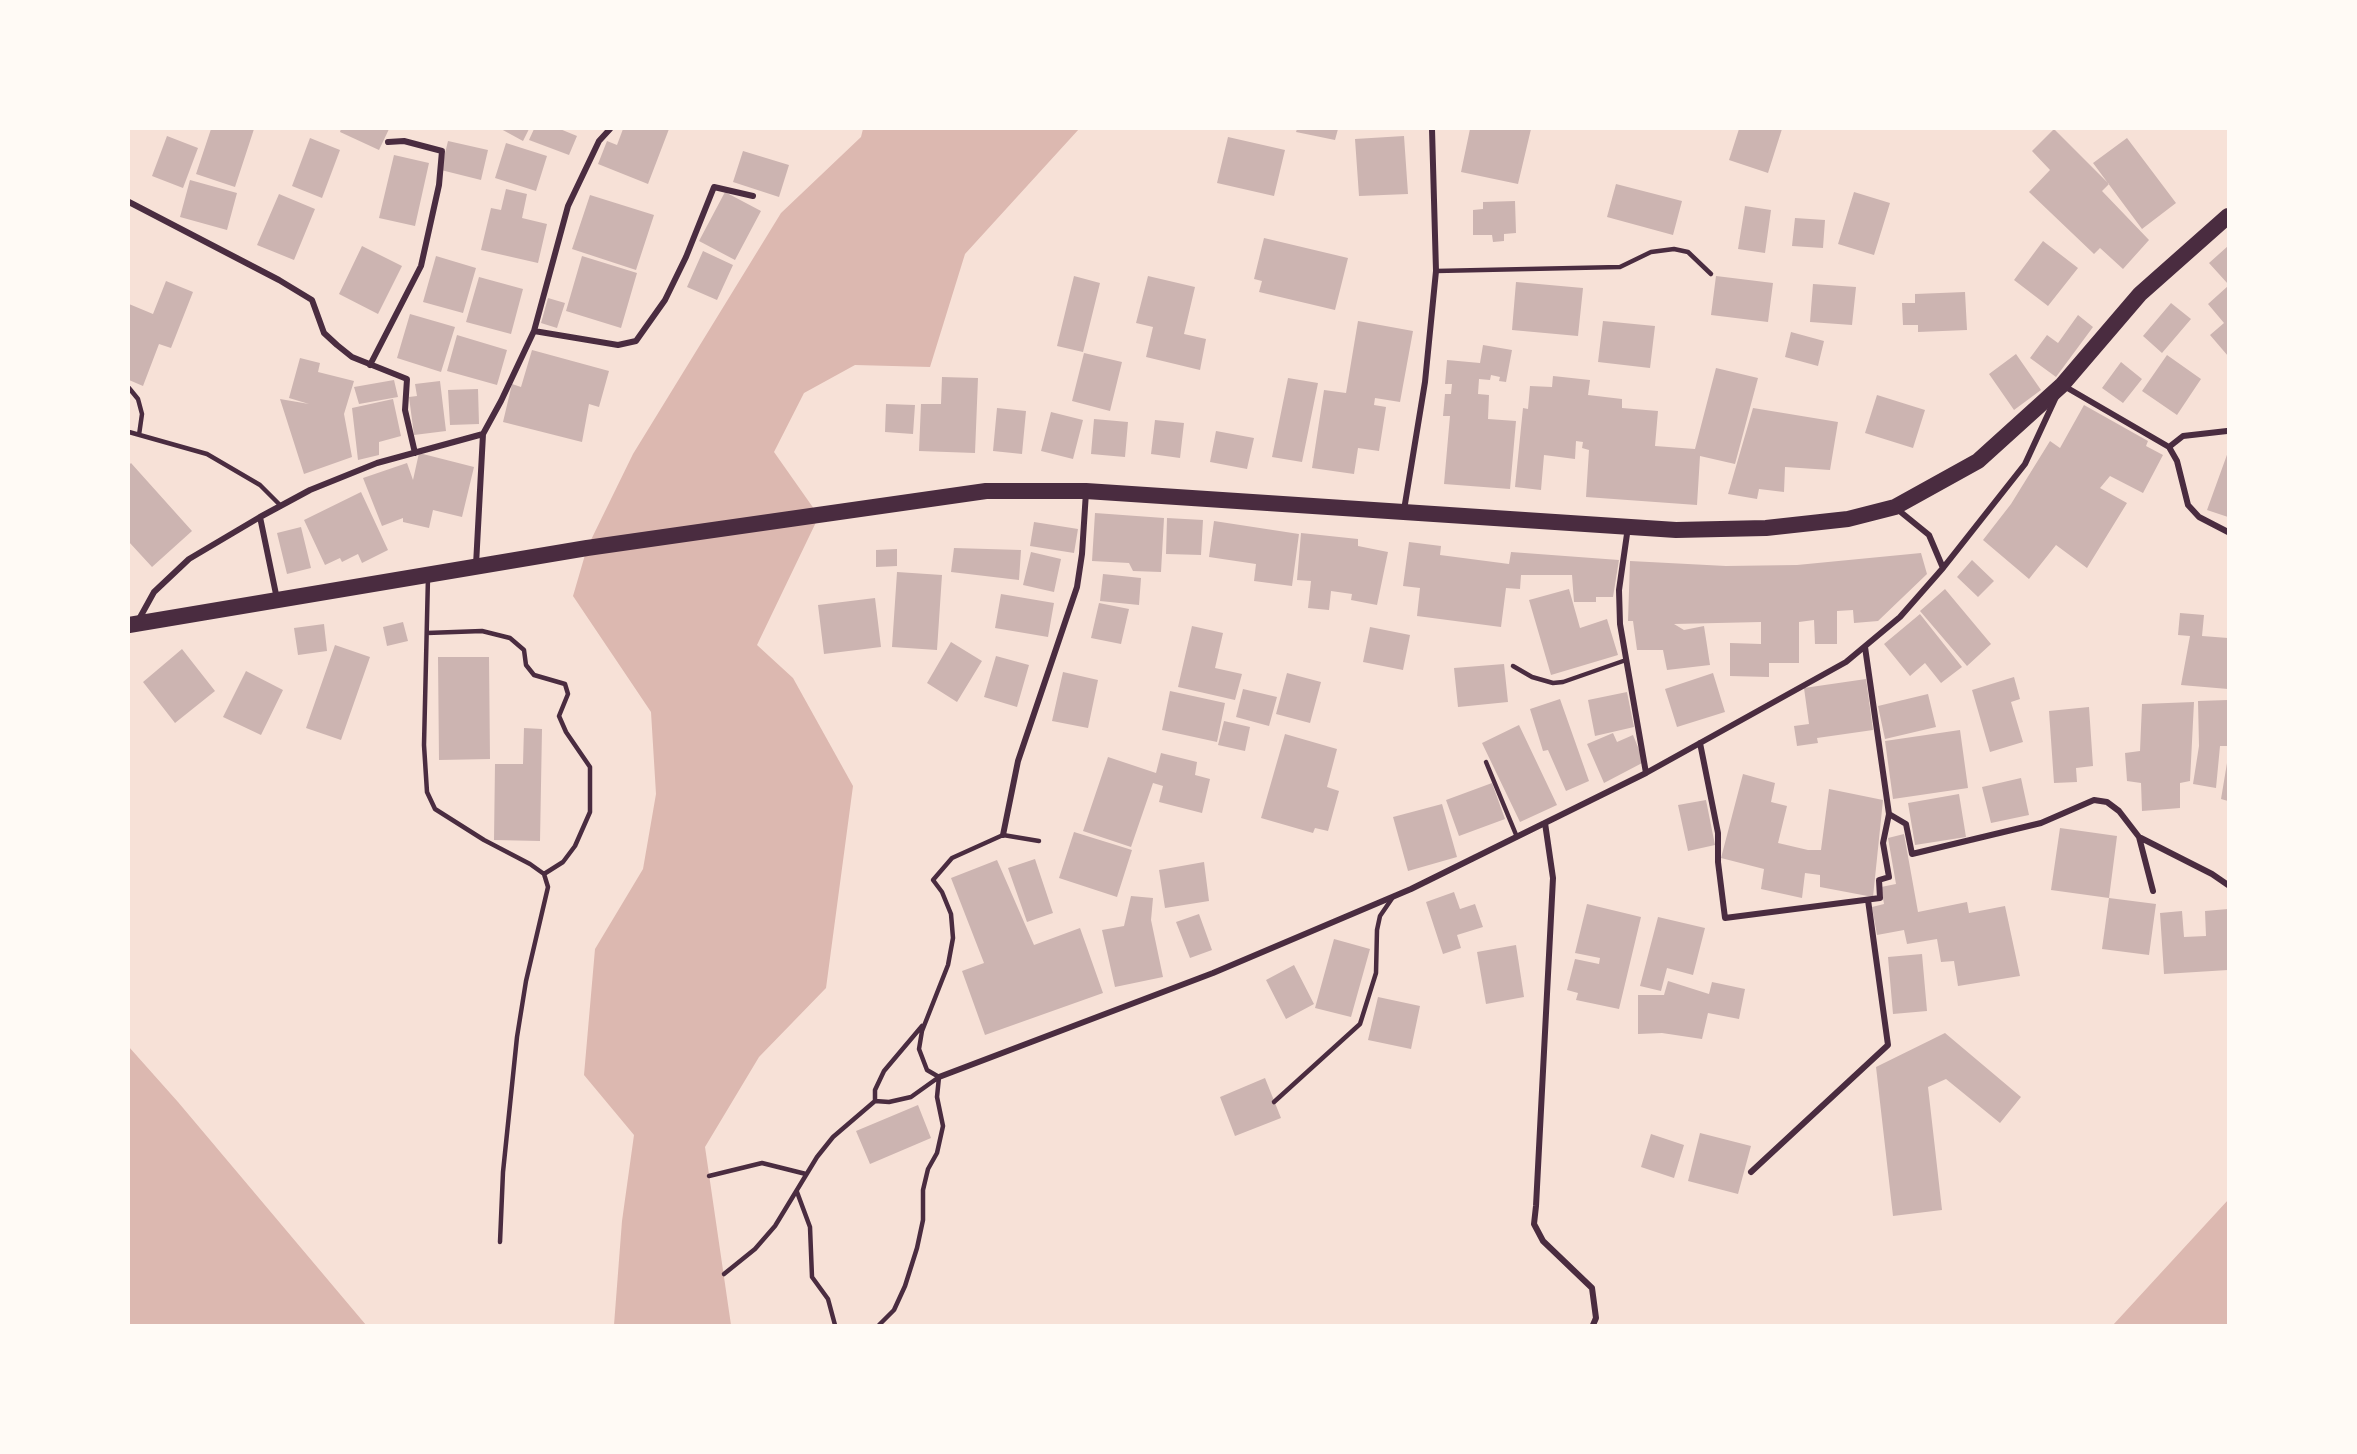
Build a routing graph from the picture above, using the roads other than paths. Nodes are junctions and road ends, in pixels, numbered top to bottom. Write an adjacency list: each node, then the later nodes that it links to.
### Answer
1 (610, 129): 9 (street)
2 (1432, 129): 7 (street)
3 (388, 142): 10 (street)
4 (753, 196): 9 (street)
5 (129, 203): 10 (street)
6 (2228, 216): 11 (highway)
7 (1436, 271): 8 (lane); 22 (street)
8 (1711, 274)
9 (534, 331): 15 (street)
10 (370, 365): 18 (street)
11 (2062, 385): 17 (street); 21 (highway); 27 (street)
12 (129, 388): 16 (lane)
13 (2227, 431): 17 (street)
14 (129, 432): 16 (lane)
15 (483, 434): 18 (street); 26 (street)
16 (139, 435): 20 (lane)
17 (2169, 447): 25 (street)
18 (415, 453): 20 (street)
19 (1086, 491): 22 (highway); 26 (highway); 40 (street)
20 (281, 506): 23 (street)
21 (1895, 507): 24 (highway); 27 (street)
22 (1404, 510): 24 (highway)
23 (260, 517): 29 (street); 30 (street)
24 (1628, 526): 33 (street)
25 (2228, 532)
26 (476, 567): 28 (highway)
27 (1943, 568): 32 (street)
28 (428, 575): 29 (highway); 31 (lane)
29 (278, 599): 30 (highway)
30 (133, 625)
31 (427, 633): 44 (lane); 44 (lane)
32 (1865, 647): 35 (street); 38 (street)
33 (1626, 660): 34 (lane); 37 (street)
34 (1513, 666)
35 (1700, 744): 37 (street); 48 (street)
36 (1486, 762): 41 (lane)
37 (1646, 772): 39 (street)
38 (1889, 814): 42 (street); 48 (street)
39 (1545, 823): 41 (street); 61 (street)
40 (1004, 835): 43 (lane); 49 (lane)
41 (1517, 837): 47 (street)
42 (2139, 837): 45 (street); 46 (street)
43 (1039, 841)
44 (544, 874): 57 (lane)
45 (2228, 885)
46 (2153, 891)
47 (1393, 897): 50 (street); 52 (lane)
48 (1868, 900): 53 (street)
49 (925, 1023): 50 (lane); 51 (lane)
50 (939, 1077): 51 (lane); 60 (lane)
51 (874, 1101): 54 (lane)
52 (1274, 1102)
53 (1751, 1172)
54 (806, 1174): 55 (lane); 56 (lane)
55 (709, 1176)
56 (796, 1192): 58 (lane); 59 (lane)
57 (500, 1242)
58 (724, 1274)
59 (835, 1325)
60 (879, 1325)
61 (1593, 1325)

